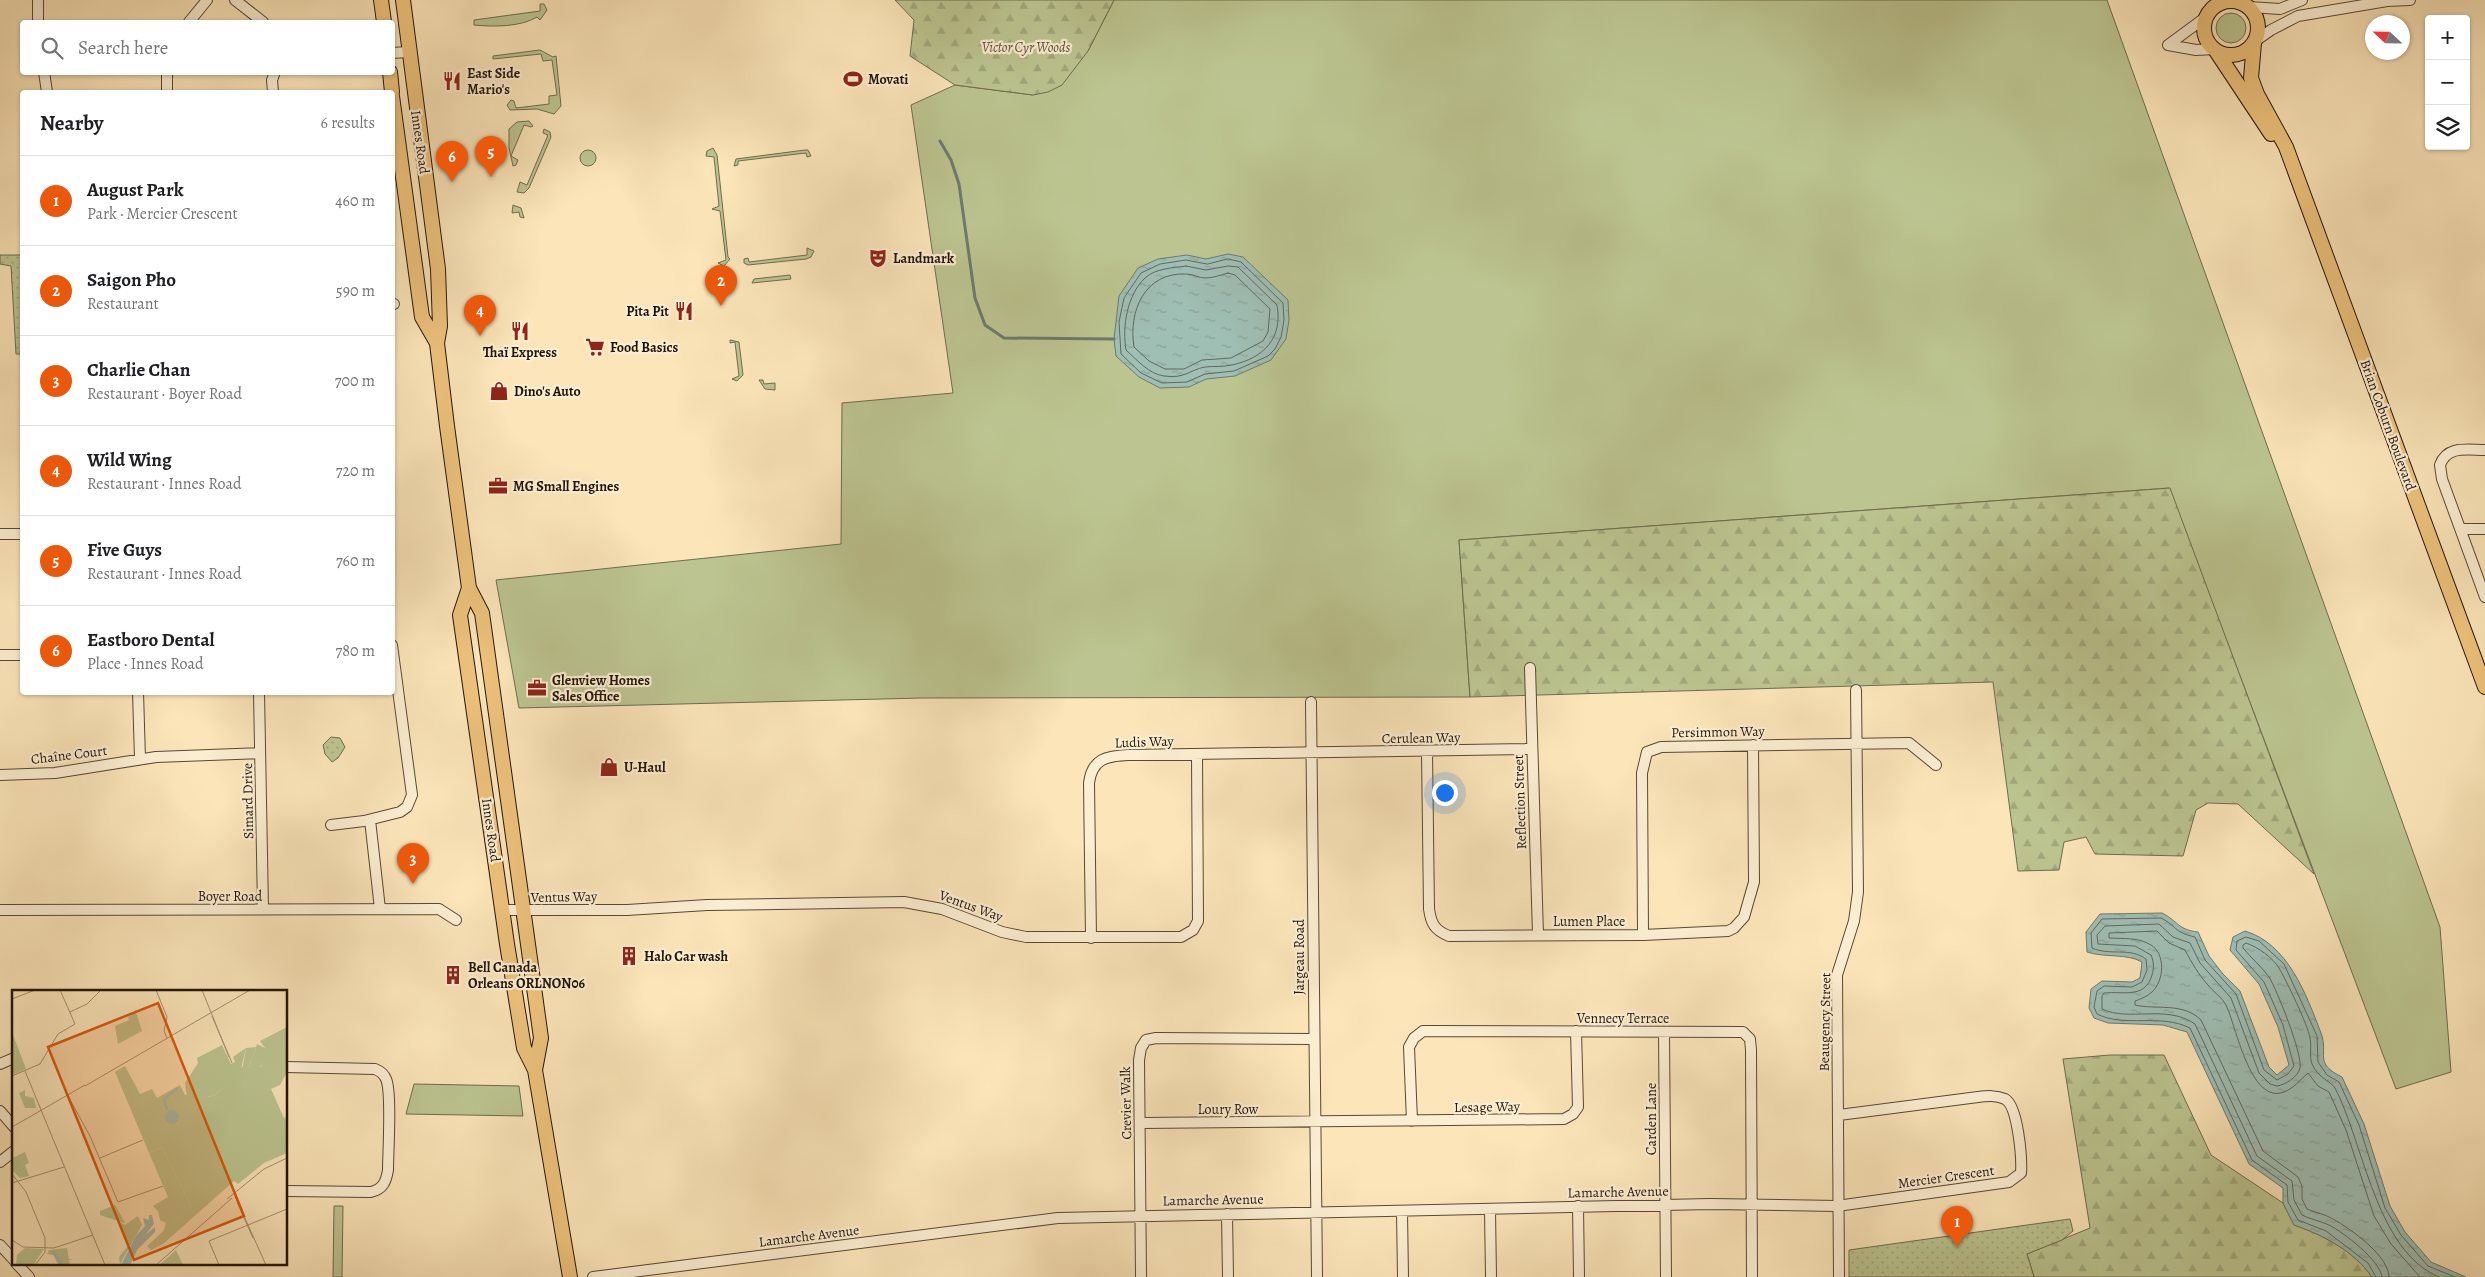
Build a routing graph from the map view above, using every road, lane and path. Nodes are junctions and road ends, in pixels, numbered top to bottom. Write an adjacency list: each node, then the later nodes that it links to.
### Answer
1 (38, 0): 10 (street)
2 (207, 0): 11 (street)
3 (235, 0): 12 (street)
4 (381, 0): 13 (main road)
5 (403, 0): 16 (main road, Innes Road)
6 (2302, 0): 8 (street)
7 (2410, 0): 14 (street)
8 (2246, 4): 9 (main road); 14 (main road)
9 (2209, 10): 15 (main road); 15 (street)
10 (38, 20)
11 (191, 20)
12 (260, 20)
13 (384, 20)
14 (2254, 42): 15 (main road); 27 (main road, Brian Coburn Boulevard)
15 (2216, 50): 27 (main road, Brian Coburn Boulevard)
16 (408, 52): 17 (street); 28 (main road, Innes Road)
17 (395, 53)
18 (44, 75): 22 (street)
19 (167, 75): 23 (street)
20 (274, 75): 24 (street)
21 (390, 75): 25 (main road)
22 (47, 90)
23 (167, 90)
24 (273, 90)
25 (392, 90)
26 (395, 118): 28 (main road, Innes Road)
27 (2292, 163): 40 (main road, Brian Coburn Boulevard)
28 (437, 344): 34 (main road, Innes Road)
29 (2485, 450): 31 (street)
30 (2485, 529): 31 (street)
31 (2461, 530): 35 (street)
32 (0, 534): 33 (street)
33 (20, 534)
34 (469, 588): 60 (main road, Innes Road); 61 (main road, Innes Road)
35 (2485, 597)
36 (0, 655): 37 (street)
37 (20, 655)
38 (395, 668): 55 (street)
39 (1530, 668): 47 (street, Reflection Street)
40 (2485, 687)
41 (1856, 690): 46 (street, Beaugency Street)
42 (138, 695): 52 (street)
43 (258, 695): 49 (street, Simard Drive)
44 (1310, 702): 50 (street, Jargeau Road)
45 (1753, 745): 46 (street, Persimmon Way); 64 (street, Lumen Place); 64 (street, Persimmon Way)
46 (1856, 745): 53 (street, Persimmon Way); 74 (street, Beaugency Street)
47 (1532, 748): 48 (street, Cerulean Way); 63 (street, Reflection Street)
48 (1427, 752): 50 (street, Cerulean Way); 63 (street, Lumen Place)
49 (260, 753): 52 (street, Chaîne Court); 57 (street, Simard Drive)
50 (1310, 753): 51 (street, Ludis Way); 68 (street, Jargeau Road)
51 (1197, 755): 65 (street, Ludis Way); 65 (street, Ventus Way)
52 (140, 759): 54 (street, Chaîne Court)
53 (1936, 765)
54 (0, 774)
55 (370, 820): 56 (street); 58 (street)
56 (331, 825)
57 (263, 909): 58 (street, Boyer Road); 59 (street, Boyer Road)
58 (380, 909): 62 (street, Boyer Road)
59 (0, 910)
60 (502, 910): 61 (street, Ventus Way); 72 (main road, Innes Road)
61 (522, 912): 65 (street, Ventus Way); 72 (main road, Innes Road)
62 (456, 920)
63 (1538, 934): 64 (street, Lumen Place)
64 (1643, 935)
65 (1091, 938)
66 (1576, 1031): 67 (street, Vennecy Terrace); 75 (street, Lesage Way); 75 (street, Vennecy Terrace)
67 (1664, 1032): 82 (street, Vennecy Terrace); 83 (street, Carden Lane)
68 (1312, 1039): 76 (street, Jargeau Road); 77 (street, Crevier Walk)
69 (12, 1059): 70 (street)
70 (0, 1064)
71 (288, 1066): 81 (street)
72 (536, 1070): 95 (main road, Innes Road)
73 (0, 1111): 78 (street)
74 (1839, 1115): 85 (street, Beaugency Street); 85 (street, Mercier Crescent)
75 (1412, 1121): 76 (street, Lesage Way)
76 (1316, 1122): 77 (street, Loury Row); 87 (street, Jargeau Road)
77 (1140, 1123): 90 (street, Crevier Walk)
78 (12, 1125)
79 (12, 1153): 80 (street)
80 (0, 1162)
81 (288, 1191)
82 (1752, 1204): 83 (street, Lamarche Avenue); 85 (street, Lamarche Avenue); 104 (street)
83 (1666, 1205): 84 (street, Lamarche Avenue); 103 (street, Carden Lane)
84 (1578, 1206): 86 (street, Lamarche Avenue); 102 (street)
85 (1838, 1206): 105 (street, Beaugency Street)
86 (1490, 1210): 88 (street, Lamarche Avenue); 101 (street)
87 (1316, 1212): 88 (street, Lamarche Avenue); 89 (street, Lamarche Avenue); 99 (street, Jargeau Road)
88 (1402, 1212): 100 (street)
89 (1227, 1214): 90 (street, Lamarche Avenue); 98 (street)
90 (1141, 1215): 96 (street, Lamarche Avenue); 97 (street, Crevier Walk)
91 (0, 1245): 92 (street)
92 (12, 1258)
93 (17, 1264): 94 (street)
94 (29, 1277)
95 (570, 1277)
96 (593, 1277)
97 (1141, 1277)
98 (1228, 1277)
99 (1317, 1277)
100 (1403, 1277)
101 (1491, 1277)
102 (1579, 1277)
103 (1666, 1277)
104 (1752, 1277)
105 (1839, 1277)

